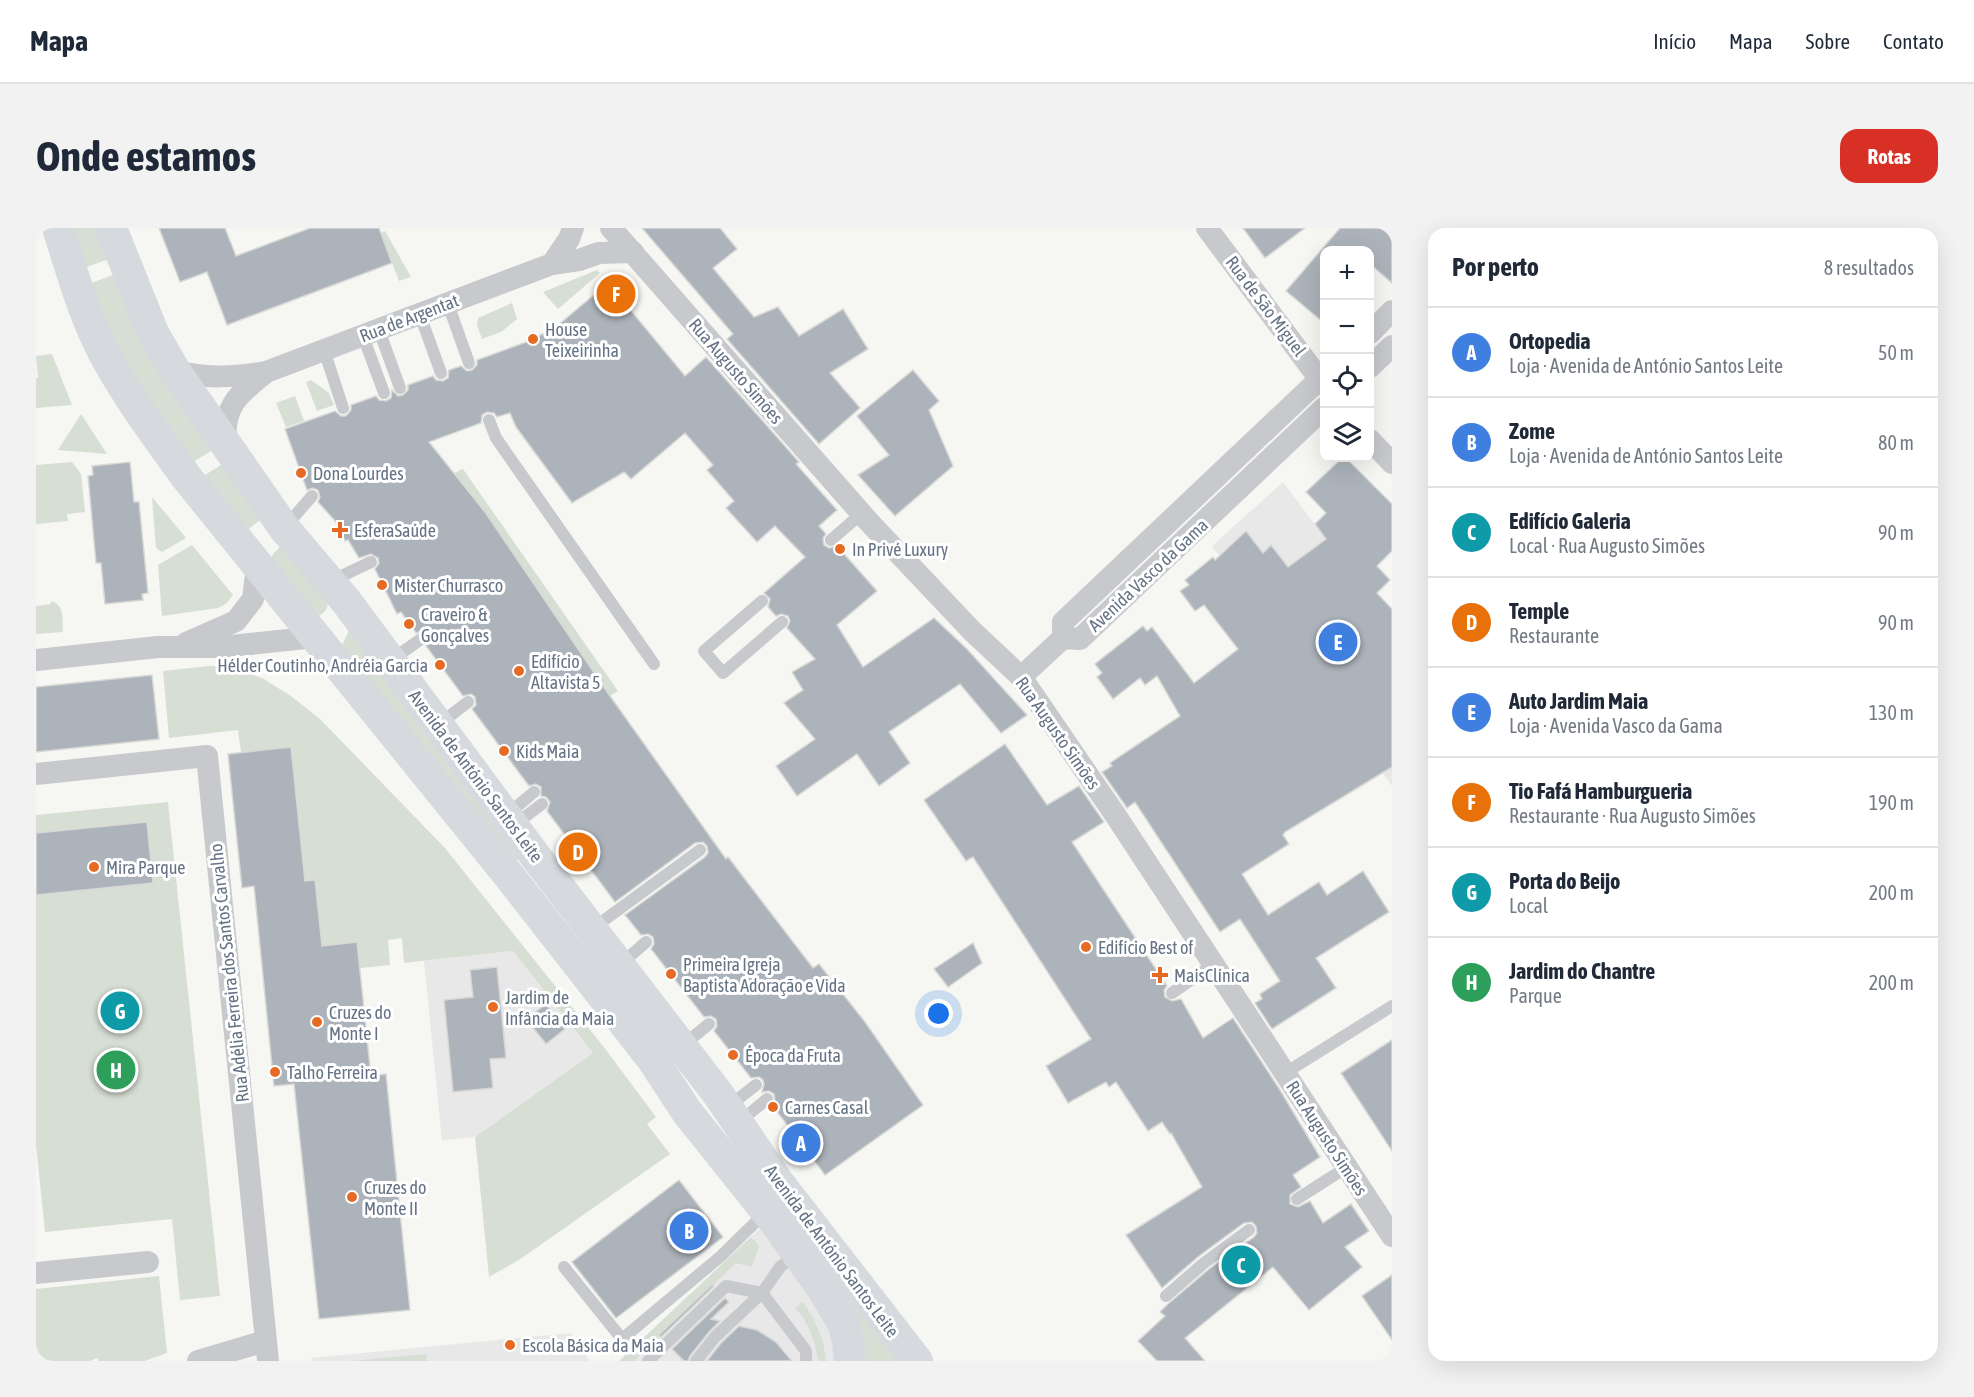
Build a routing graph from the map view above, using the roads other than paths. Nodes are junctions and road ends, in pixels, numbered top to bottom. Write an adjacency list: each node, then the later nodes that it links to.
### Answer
1 (58, 228): 37 (main road, Avenida de António Santos Leite)
2 (111, 228): 17 (main road, Avenida de António Santos Leite)
3 (573, 228): 7 (street)
4 (611, 228): 6 (street, Rua Augusto Simões)
5 (1207, 228): 20 (street, Rua de São Miguel)
6 (633, 252): 7 (street, Rua de Argentat); 33 (street, Rua Augusto Simões)
7 (552, 264): 8 (street, Rua de Argentat)
8 (448, 304): 10 (street, Rua de Argentat); 15 (lane)
9 (1392, 312): 11 (street)
10 (420, 315): 12 (street, Rua de Argentat); 19 (lane)
11 (1374, 329)
12 (371, 333): 14 (street, Rua de Argentat); 22 (lane); 23 (lane)
13 (1392, 346): 16 (street)
14 (324, 350): 18 (street, Rua de Argentat); 24 (lane)
15 (469, 363)
16 (1374, 363)
17 (175, 371): 18 (street, Rua de Argentat); 28 (main road, Avenida de António Santos Leite)
18 (266, 372): 28 (street, Rua de Argentat)
19 (441, 373)
20 (1320, 376)
21 (1320, 383): 30 (street, Avenida Vasco da Gama)
22 (400, 388)
23 (384, 393)
24 (343, 408)
25 (1320, 412): 32 (street, Avenida Vasco da Gama)
26 (489, 420): 47 (lane)
27 (1374, 444): 29 (street)
28 (226, 446): 34 (main road, Avenida de António Santos Leite)
29 (1392, 463)
30 (1211, 482): 32 (street); 42 (street, Avenida Vasco da Gama)
31 (312, 496): 34 (lane)
32 (1228, 499): 42 (street, Avenida Vasco da Gama)
33 (861, 514): 35 (lane); 48 (street, Rua Augusto Simões)
34 (285, 528): 37 (main road); 38 (main road, Avenida de António Santos Leite)
35 (831, 540)
36 (371, 562): 38 (lane)
37 (257, 566): 41 (main road, Avenida de António Santos Leite); 44 (street)
38 (338, 591): 41 (main road); 46 (main road, Avenida de António Santos Leite)
39 (762, 601): 40 (lane)
40 (782, 622)
41 (316, 637): 44 (street); 70 (main road, Avenida de António Santos Leite)
42 (1063, 638): 48 (street, Avenida Vasco da Gama)
43 (421, 639): 46 (lane)
44 (177, 647): 45 (street)
45 (36, 660)
46 (390, 661): 50 (main road, Avenida de António Santos Leite)
47 (654, 664)
48 (1021, 677): 58 (street, Rua Augusto Simões)
49 (468, 702): 50 (lane)
50 (438, 724): 54 (main road, Avenida de António Santos Leite)
51 (36, 774): 79 (street, Rua Adélia Ferreira dos Santos Carvalho)
52 (534, 792): 54 (lane)
53 (542, 804): 54 (lane)
54 (509, 821): 56 (main road, Avenida de António Santos Leite)
55 (700, 849): 56 (lane)
56 (592, 929): 59 (main road, Avenida de António Santos Leite)
57 (646, 942): 59 (lane)
58 (1214, 964): 60 (lane); 64 (street, Rua Augusto Simões)
59 (619, 965): 63 (main road, Avenida de António Santos Leite)
60 (1172, 993)
61 (1392, 1006): 64 (lane)
62 (709, 1024): 63 (lane)
63 (681, 1047): 67 (main road, Avenida de António Santos Leite)
64 (1285, 1073): 68 (street, Rua Augusto Simões)
65 (756, 1085): 67 (lane)
66 (767, 1099): 67 (lane)
67 (732, 1116): 85 (main road, Avenida de António Santos Leite)
68 (1347, 1167): 69 (lane); 72 (street, Rua Augusto Simões)
69 (1298, 1199)
70 (766, 1212): 73 (main road, Avenida de António Santos Leite); 75 (lane)
71 (1249, 1230): 78 (lane)
72 (1392, 1236)
73 (797, 1254): 77 (lane); 84 (main road, Avenida de António Santos Leite)
74 (148, 1262): 76 (street)
75 (564, 1267)
76 (36, 1273)
77 (762, 1293): 80 (lane); 82 (lane); 83 (lane)
78 (1166, 1296)
79 (267, 1351): 81 (street)
80 (804, 1358)
81 (198, 1361)
82 (648, 1361)
83 (696, 1361)
84 (850, 1361)
85 (917, 1361)

